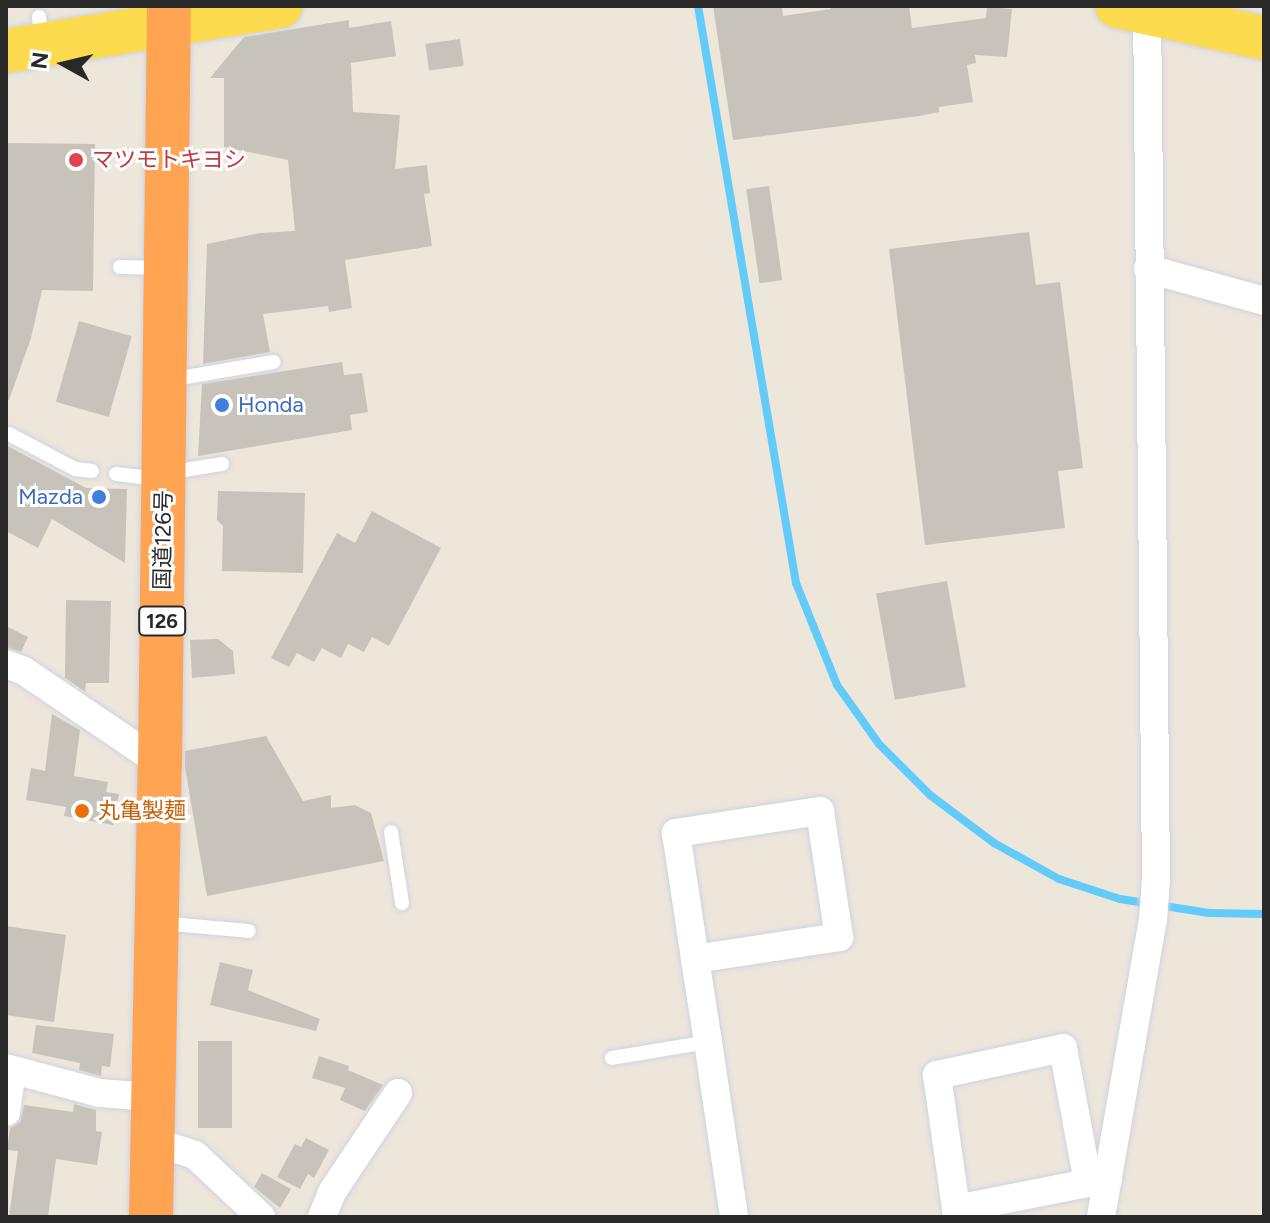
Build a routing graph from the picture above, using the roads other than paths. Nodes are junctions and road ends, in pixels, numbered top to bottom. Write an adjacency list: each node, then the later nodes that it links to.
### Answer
1 (280, 6): 3 (main road)
2 (1137, 8): 5 (main road); 8 (street)
3 (169, 15): 4 (main road); 7 (highway, 国道126号 / 126)
4 (29, 38)
5 (1257, 39)
6 (120, 267): 7 (lane)
7 (166, 268): 11 (highway, 国道126号 / 126)
8 (1148, 269): 9 (street); 31 (street)
9 (1264, 301)
10 (273, 362): 11 (lane)
11 (165, 381): 16 (highway, 国道126号 / 126)
12 (9, 434): 14 (lane)
13 (222, 464): 16 (lane)
14 (92, 471)
15 (116, 474): 16 (lane)
16 (164, 477): 18 (highway, 国道126号 / 126)
17 (6, 664): 18 (street)
18 (160, 763): 21 (highway, 国道126号 / 126)
19 (391, 832): 20 (lane)
20 (402, 903)
21 (157, 923): 22 (lane); 28 (highway, 国道126号 / 126)
22 (249, 931)
23 (695, 959): 23 (street); 24 (street)
24 (708, 1042): 25 (lane); 35 (street)
25 (612, 1058)
26 (9, 1069): 28 (street); 29 (street)
27 (398, 1093): 34 (street)
28 (153, 1097): 30 (highway, 国道126号 / 126)
29 (6, 1112)
30 (152, 1141): 32 (highway, 国道126号 / 126); 33 (street)
31 (1098, 1181): 31 (street); 36 (street)
32 (151, 1217)
33 (261, 1217)
34 (322, 1217)
35 (734, 1217)
36 (1101, 1217)

